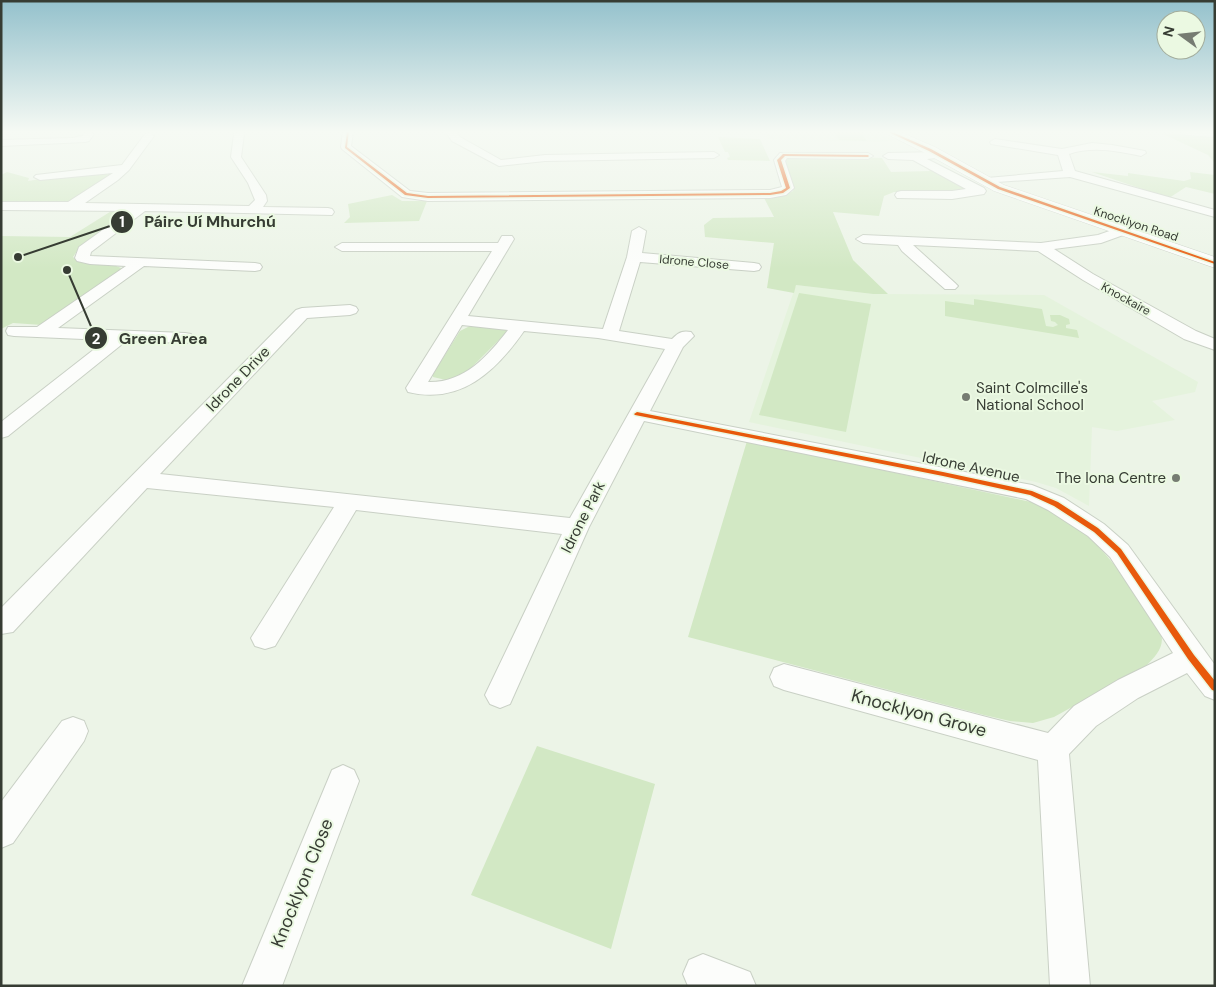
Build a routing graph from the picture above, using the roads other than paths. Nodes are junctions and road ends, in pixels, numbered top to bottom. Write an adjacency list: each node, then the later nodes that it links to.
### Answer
1 (115, 177): 14 (street)
2 (251, 177): 16 (street)
3 (384, 177): 12 (street)
4 (511, 177): 12 (street)
5 (784, 177): 12 (street)
6 (960, 177): 10 (street)
7 (970, 177): 10 (street, Knocklyon Road)
8 (1051, 177): 10 (street)
9 (1087, 177): 18 (street)
10 (985, 188): 11 (street); 20 (street, Knocklyon Road)
11 (901, 195)
12 (516, 196)
13 (1, 206): 14 (street)
14 (71, 206): 15 (street)
15 (143, 207): 16 (street); 26 (street)
16 (253, 210): 17 (street)
17 (328, 212)
18 (1213, 214)
19 (639, 231): 25 (street)
20 (1121, 231): 23 (street); 27 (street, Knocklyon Road)
21 (863, 239): 22 (street)
22 (904, 242): 23 (street); 30 (street)
23 (1041, 247): 39 (street, Knockaire)
24 (342, 248): 32 (street)
25 (634, 257): 29 (street, Idrone Close); 36 (street)
26 (141, 262): 28 (street); 35 (street)
27 (1215, 263)
28 (255, 267)
29 (754, 267)
30 (950, 286)
31 (350, 310): 42 (street, Idrone Drive)
32 (458, 320): 33 (street, Idrone Park); 33 (street)
33 (519, 326): 36 (street, Idrone Park)
34 (14, 331): 35 (street)
35 (41, 332): 37 (street)
36 (610, 334): 40 (street, Idrone Park)
37 (123, 335): 38 (street); 41 (street)
38 (186, 338)
39 (1215, 345)
40 (637, 414): 44 (street, Idrone Park); 47 (street, Idrone Avenue)
41 (2, 430)
42 (142, 480): 43 (street); 45 (street, Idrone Drive)
43 (350, 501): 44 (street); 46 (street)
44 (577, 527): 50 (street, Idrone Park)
45 (3, 624)
46 (265, 638)
47 (1191, 657): 49 (street, Idrone Avenue); 52 (street)
48 (784, 676): 52 (street, Knocklyon Grove)
49 (1215, 687)
50 (500, 695)
51 (73, 731): 54 (street)
52 (1053, 749): 56 (street)
53 (343, 781): 55 (street, Knocklyon Close)
54 (1, 831)
55 (262, 986)
56 (1070, 986)

